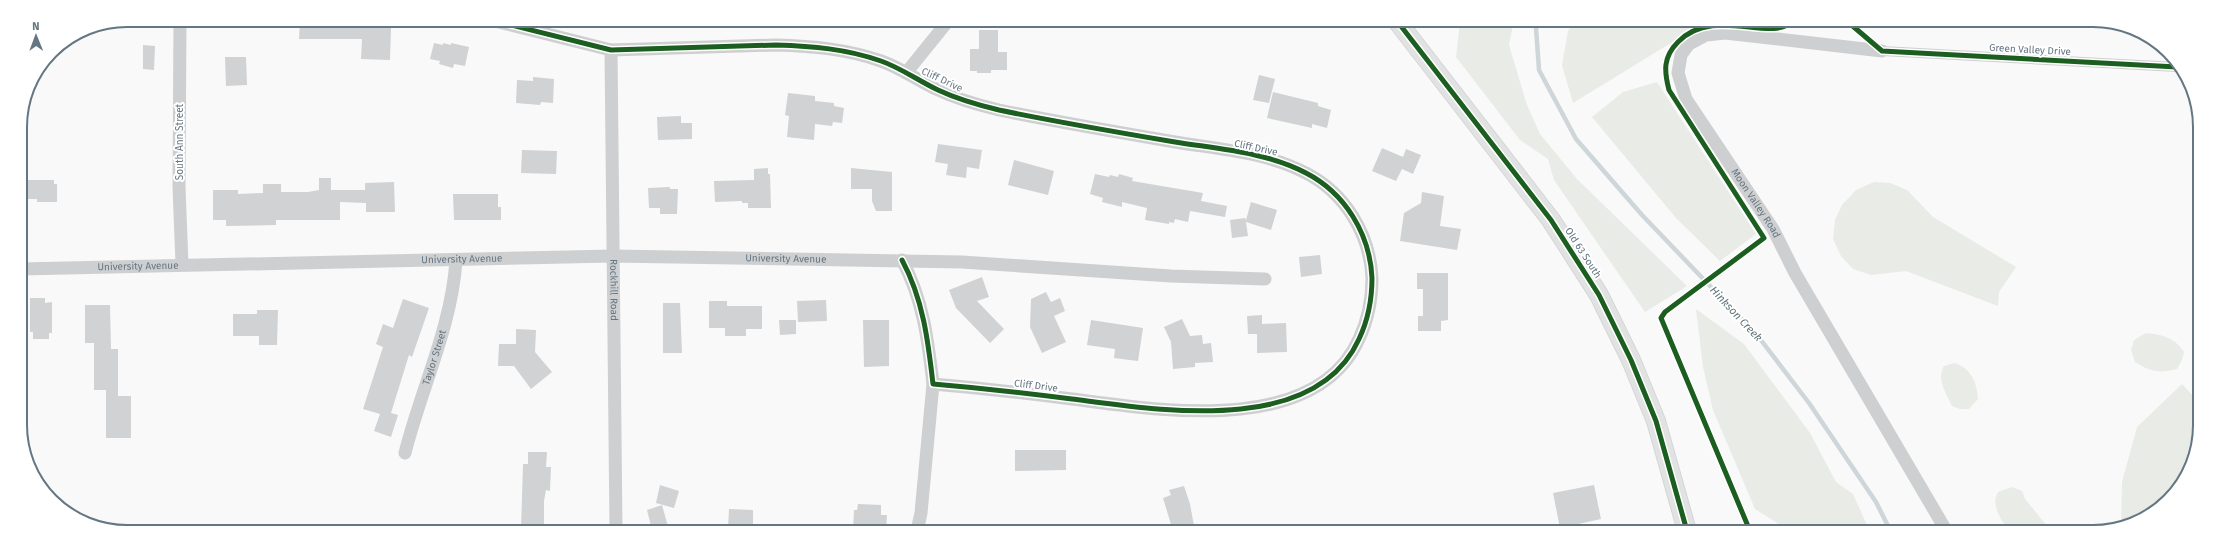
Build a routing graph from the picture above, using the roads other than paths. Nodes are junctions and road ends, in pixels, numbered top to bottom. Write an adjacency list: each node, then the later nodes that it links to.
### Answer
1 (180, 27): 12 (street, South Ann Street)
2 (519, 27): 5 (street, Cliff Drive)
3 (943, 27): 8 (street)
4 (1402, 27): 19 (main road, Old 63 South)
5 (611, 50): 8 (street, Cliff Drive); 9 (street, Rockhill Road)
6 (1882, 51): 7 (street, Green Valley Drive); 20 (street, Moon Valley Road)
7 (2173, 67)
8 (906, 73): 15 (street, Cliff Drive)
9 (613, 256): 10 (street, University Avenue); 11 (street, University Avenue); 17 (street, Rockhill Road)
10 (456, 260): 12 (street, University Avenue); 16 (street, Taylor Street)
11 (902, 260): 14 (street, University Avenue); 15 (street)
12 (182, 264): 13 (street, University Avenue)
13 (27, 269)
14 (1265, 279)
15 (933, 384): 18 (street)
16 (405, 453)
17 (616, 525)
18 (918, 525)
19 (1685, 525)
20 (1944, 525)

